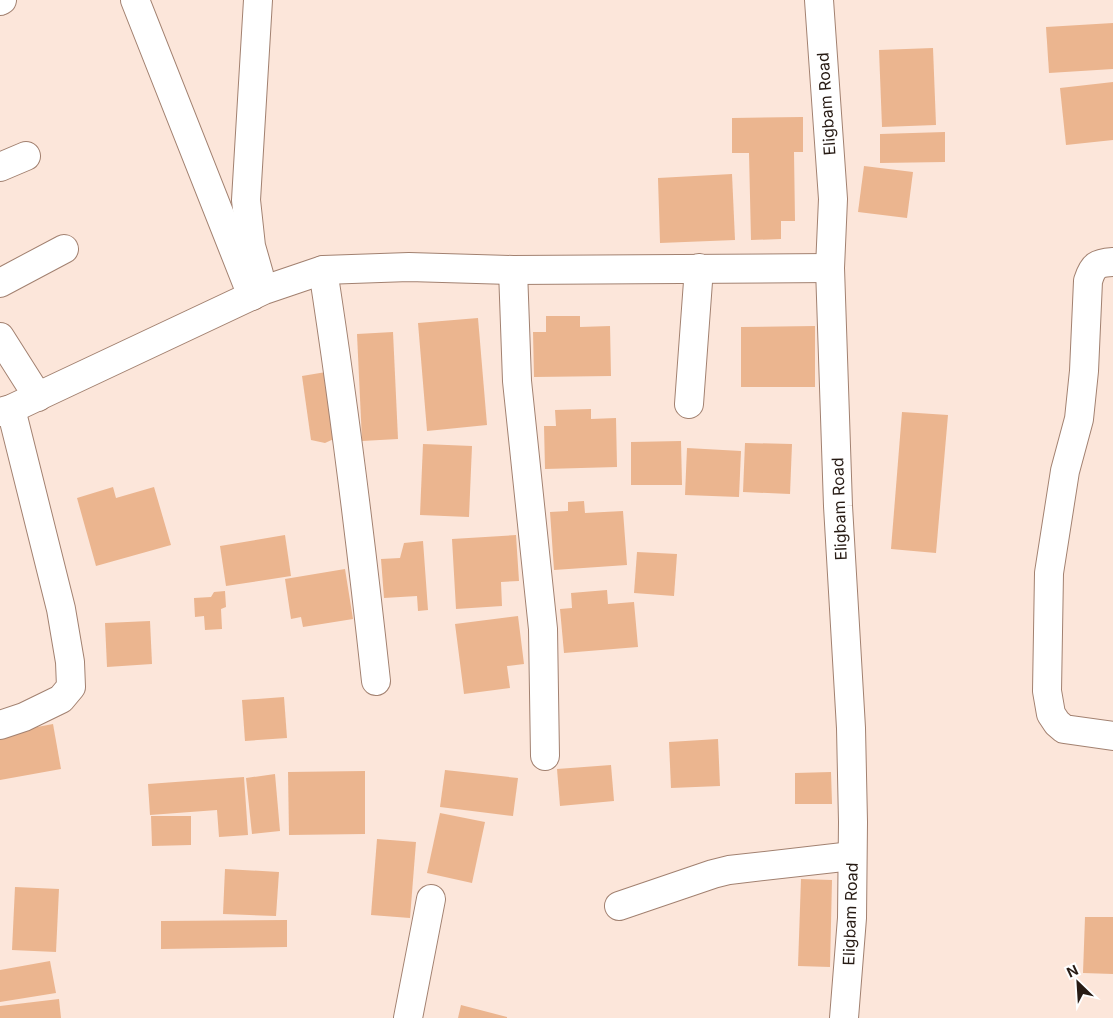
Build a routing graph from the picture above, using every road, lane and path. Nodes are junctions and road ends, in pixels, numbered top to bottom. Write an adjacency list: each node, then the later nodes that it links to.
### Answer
1 (135, 0): 13 (street)
2 (258, 0): 13 (street)
3 (819, 0): 9 (street, Eligbam Road)
4 (26, 156): 5 (street)
5 (0, 167)
6 (64, 249): 12 (street)
7 (1113, 262): 20 (street)
8 (700, 268): 9 (street); 11 (street); 16 (street)
9 (830, 268): 22 (street, Eligbam Road)
10 (323, 270): 11 (street); 13 (street); 18 (street)
11 (513, 270): 21 (street)
12 (0, 283)
13 (258, 293): 15 (street)
14 (0, 337): 15 (street)
15 (38, 397): 17 (street)
16 (689, 404)
17 (6, 411): 19 (street)
18 (376, 681)
19 (0, 725)
20 (1113, 736)
21 (545, 756)
22 (852, 856): 24 (street); 26 (street, Eligbam Road)
23 (431, 899): 25 (street)
24 (619, 906)
25 (408, 1018)
26 (844, 1018)

